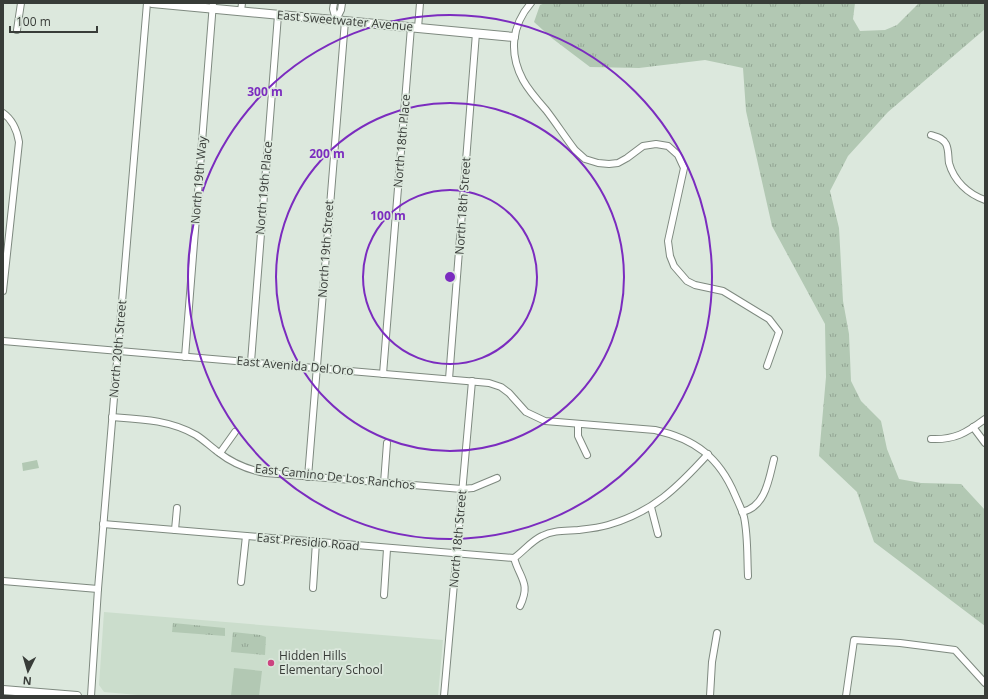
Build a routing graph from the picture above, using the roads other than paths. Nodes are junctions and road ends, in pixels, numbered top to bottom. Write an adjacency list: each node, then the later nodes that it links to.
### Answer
1 (21, 3): 14 (street)
2 (147, 3): 22 (street, North 20th Street)
3 (152, 3): 8 (street, East Sweetwater Avenue)
4 (334, 3): 11 (street)
5 (342, 3): 11 (street)
6 (420, 3): 13 (street, North 18th Place)
7 (531, 3): 16 (street)
8 (212, 6): 9 (street, East Sweetwater Avenue); 23 (street, North 19th Way)
9 (242, 7): 10 (street, East Sweetwater Avenue)
10 (278, 15): 11 (street, East Sweetwater Avenue); 24 (street, North 19th Place)
11 (336, 20): 12 (street, East Sweetwater Avenue)
12 (345, 21): 13 (street, East Sweetwater Avenue); 26 (street, North 19th Street)
13 (415, 27): 15 (street, East Sweetwater Avenue); 27 (street, North 18th Place)
14 (18, 30)
15 (476, 33): 16 (street, East Sweetwater Avenue); 28 (street, North 18th Street)
16 (514, 38): 25 (street)
17 (3, 113): 20 (street)
18 (931, 135): 19 (street)
19 (985, 200)
20 (3, 291)
21 (3, 341): 22 (street, East Avenida Del Oro)
22 (118, 350): 23 (street, East Avenida Del Oro); 30 (street, North 20th Street)
23 (185, 357): 24 (street, East Avenida Del Oro)
24 (251, 362): 26 (street, East Avenida Del Oro)
25 (766, 366)
26 (316, 368): 27 (street, East Avenida Del Oro); 42 (street, North 19th Street)
27 (383, 374): 28 (street, East Avenida Del Oro)
28 (449, 379): 29 (street, East Avenida Del Oro)
29 (472, 381): 32 (street, East Avenida Del Oro); 45 (street, North 18th Street)
30 (112, 417): 38 (street, East Camino De Los Ranchos); 49 (street, North 20th Street)
31 (985, 419): 33 (street)
32 (578, 424): 39 (street); 40 (street, East Avenida Del Oro)
33 (973, 427): 35 (street); 37 (street)
34 (235, 432): 38 (street)
35 (931, 439)
36 (387, 443): 44 (street)
37 (985, 443)
38 (220, 454): 42 (street, East Camino De Los Ranchos)
39 (587, 454)
40 (708, 454): 46 (street); 48 (street, East Avenida Del Oro)
41 (774, 459): 48 (street)
42 (308, 476): 44 (street, East Camino De Los Ranchos)
43 (497, 478): 45 (street, East Camino De Los Ranchos)
44 (384, 483): 45 (street, East Camino De Los Ranchos)
45 (462, 489): 55 (street, North 18th Street)
46 (652, 507): 51 (street); 56 (street)
47 (177, 508): 50 (street)
48 (742, 512): 57 (street, East Avenida Del Oro)
49 (103, 524): 50 (street, East Presidio Road); 61 (street, North 20th Street)
50 (175, 530): 52 (street, East Presidio Road)
51 (658, 534)
52 (246, 536): 53 (street, East Presidio Road); 59 (street)
53 (316, 542): 54 (street, East Presidio Road); 60 (street)
54 (387, 549): 55 (street, East Presidio Road); 62 (street)
55 (457, 554): 56 (street, East Presidio Road); 69 (street, North 18th Street)
56 (514, 558): 63 (street)
57 (748, 576)
58 (3, 581): 61 (street)
59 (241, 582)
60 (313, 588)
61 (98, 589): 68 (street, North 20th Street)
62 (384, 595)
63 (520, 606)
64 (717, 633): 70 (street)
65 (985, 683): 71 (street)
66 (3, 690): 67 (street)
67 (77, 696)
68 (91, 696)
69 (444, 696)
70 (710, 696)
71 (846, 696)

